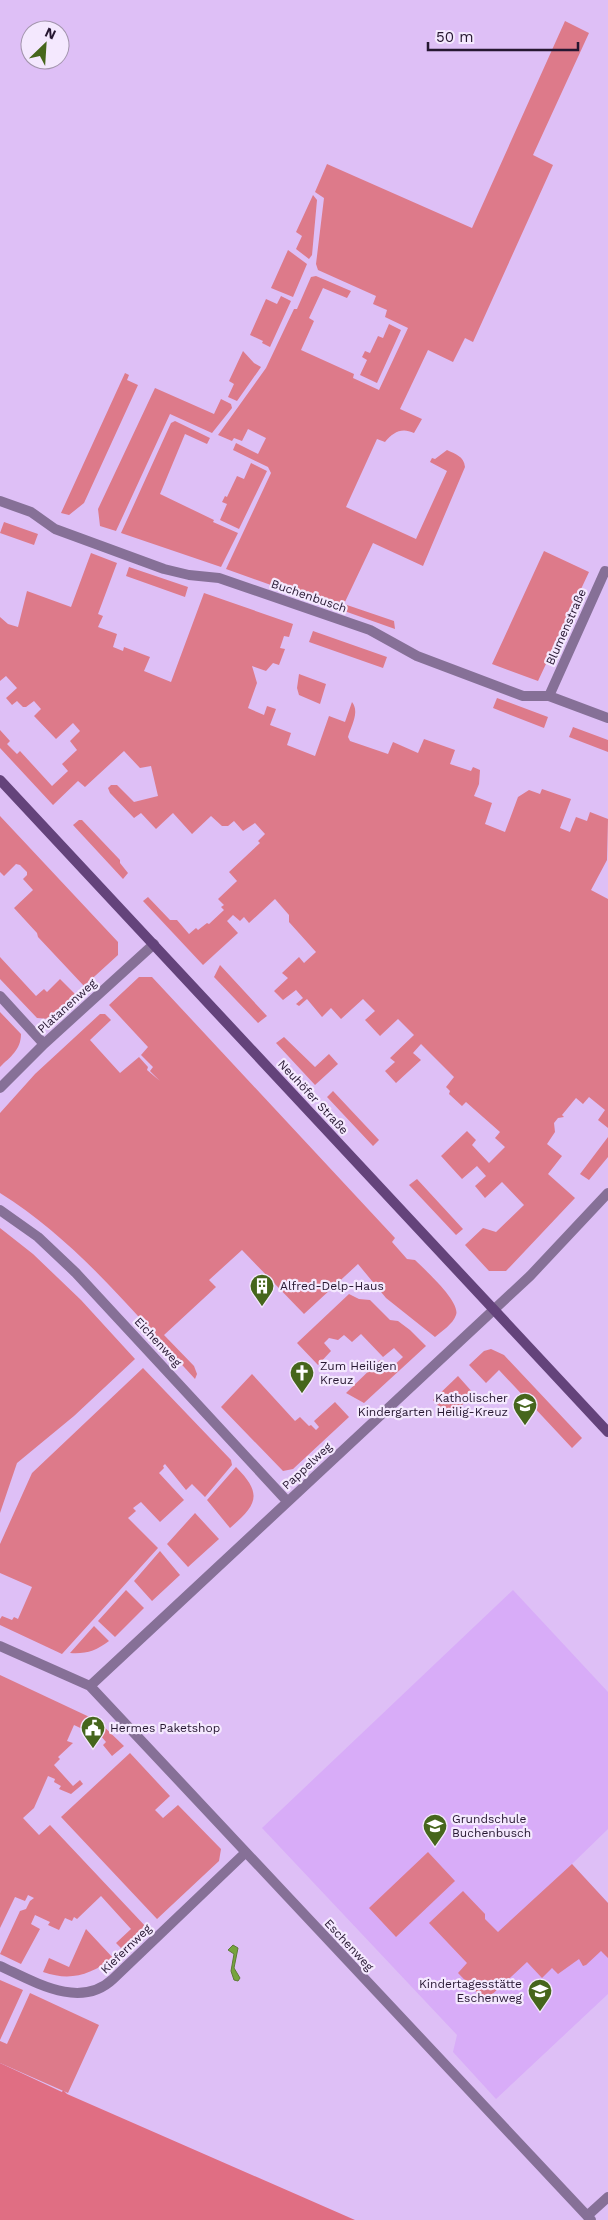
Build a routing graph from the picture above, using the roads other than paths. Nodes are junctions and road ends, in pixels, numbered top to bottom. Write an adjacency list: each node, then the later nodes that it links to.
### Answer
1 (0, 501): 3 (street, Buchenbusch)
2 (608, 572): 3 (street, Blumenstraße)
3 (549, 696): 4 (street, Buchenbusch)
4 (608, 718)
5 (0, 780): 6 (street, Neuhöfer Straße)
6 (154, 944): 8 (street, Platanenweg); 12 (street, Neuhöfer Straße)
7 (0, 996): 8 (street)
8 (44, 1044): 9 (street, Platanenweg)
9 (0, 1088)
10 (608, 1193): 12 (street, Pappelweg)
11 (0, 1210): 14 (street, Eichenweg)
12 (494, 1310): 13 (street, Neuhöfer Straße); 14 (street, Pappelweg)
13 (608, 1432)
14 (288, 1501): 16 (street, Pappelweg)
15 (0, 1646): 16 (street)
16 (90, 1686): 17 (street, Eschenweg)
17 (245, 1853): 18 (street, Kiefernweg); 20 (street, Eschenweg)
18 (0, 1966)
19 (608, 2197): 20 (street)
20 (589, 2218)

